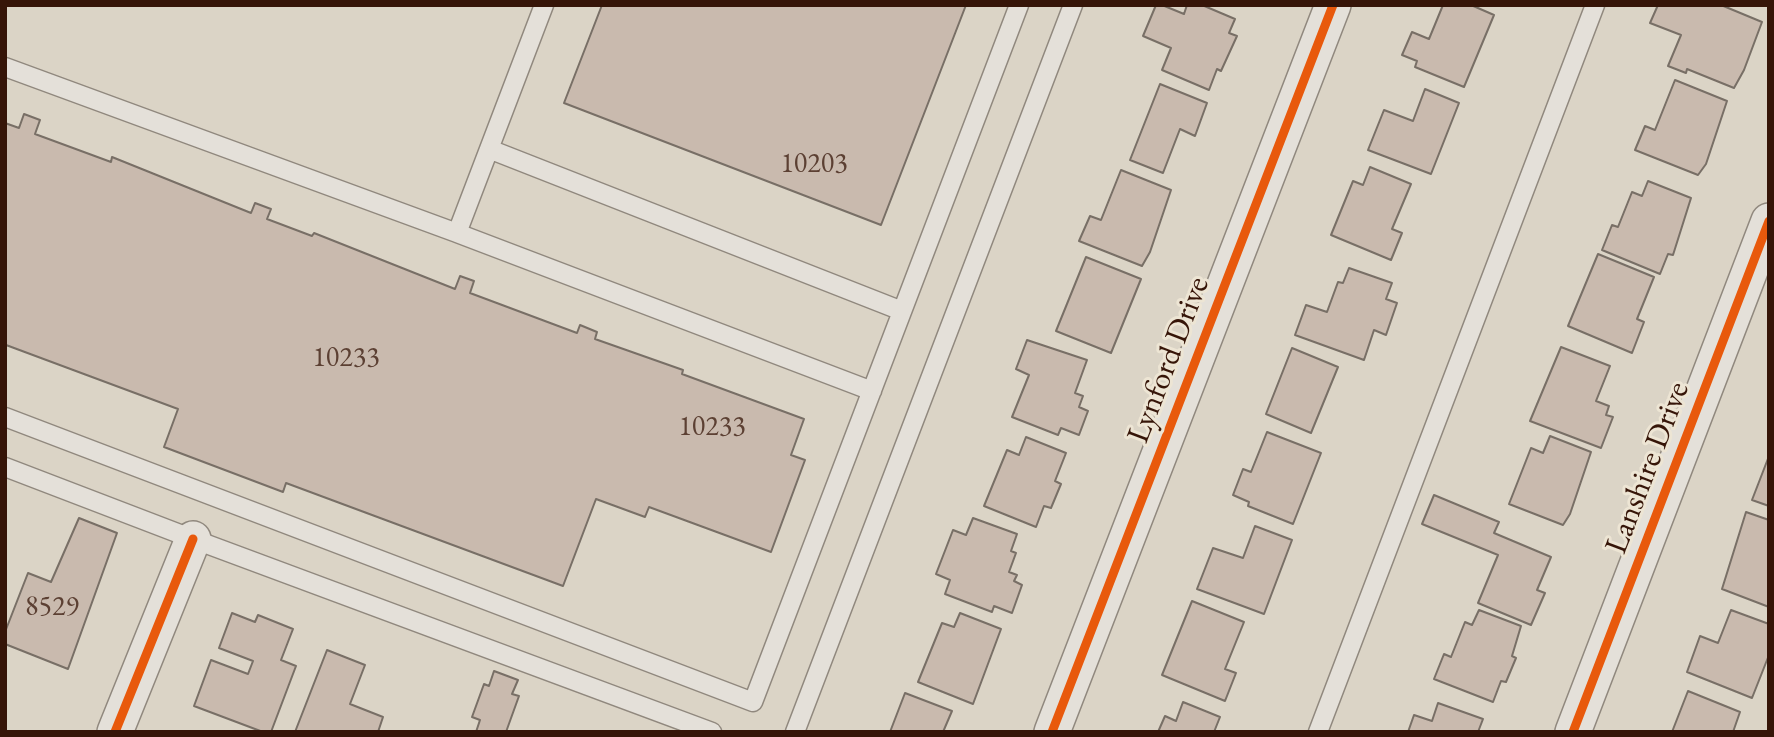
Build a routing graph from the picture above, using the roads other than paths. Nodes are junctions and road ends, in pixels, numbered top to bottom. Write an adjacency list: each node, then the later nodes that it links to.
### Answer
1 (544, 5): 7 (lane)
2 (1019, 5): 10 (lane)
3 (1073, 5): 17 (lane)
4 (1333, 5): 18 (street, Lynford Drive)
5 (1595, 5): 19 (lane)
6 (5, 67): 9 (lane)
7 (489, 149): 9 (lane); 10 (lane)
8 (1769, 221): 20 (street, Lanshire Drive)
9 (457, 233): 11 (lane)
10 (902, 311): 11 (lane)
11 (872, 391): 12 (lane)
12 (5, 417)
13 (5, 467): 14 (lane)
14 (193, 539): 15 (street); 16 (lane)
15 (115, 732)
16 (712, 732)
17 (795, 732)
18 (1052, 732)
19 (1318, 732)
20 (1573, 732)

